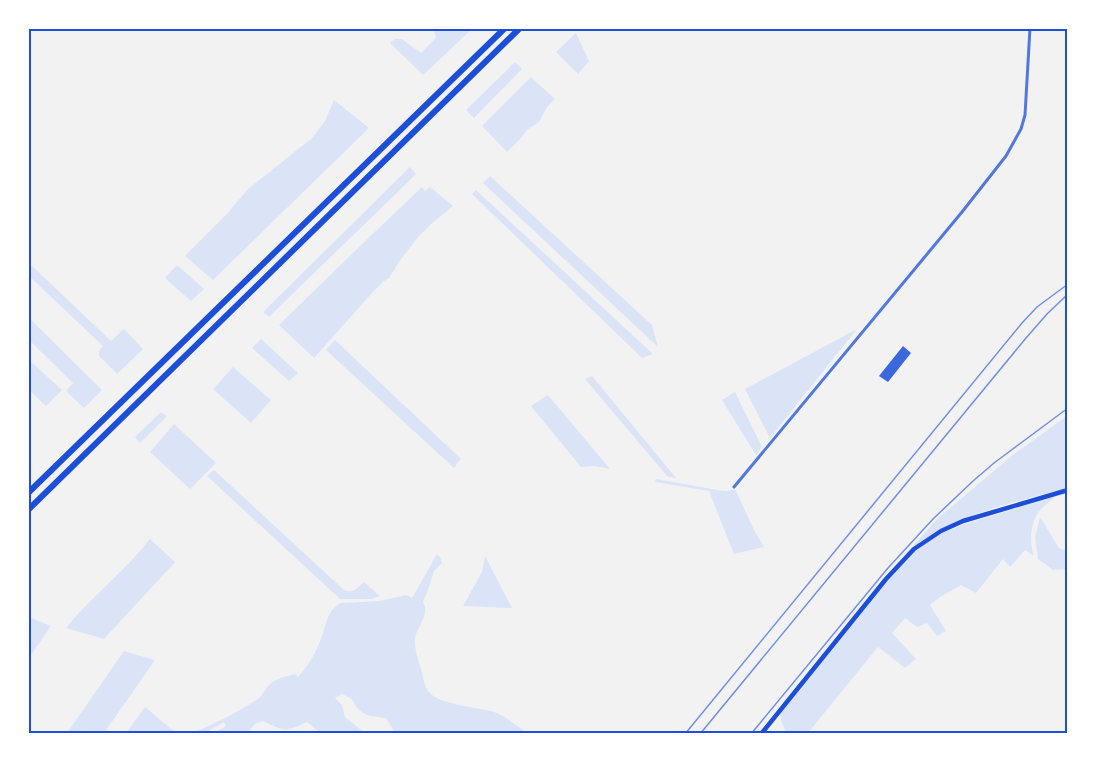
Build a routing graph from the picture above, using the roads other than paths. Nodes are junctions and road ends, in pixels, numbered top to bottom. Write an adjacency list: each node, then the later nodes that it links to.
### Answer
1 (505, 28): 6 (highway)
2 (520, 28): 7 (highway)
3 (1030, 28): 4 (street)
4 (734, 487)
5 (1068, 490): 8 (main road)
6 (28, 493)
7 (28, 510)
8 (761, 734)

